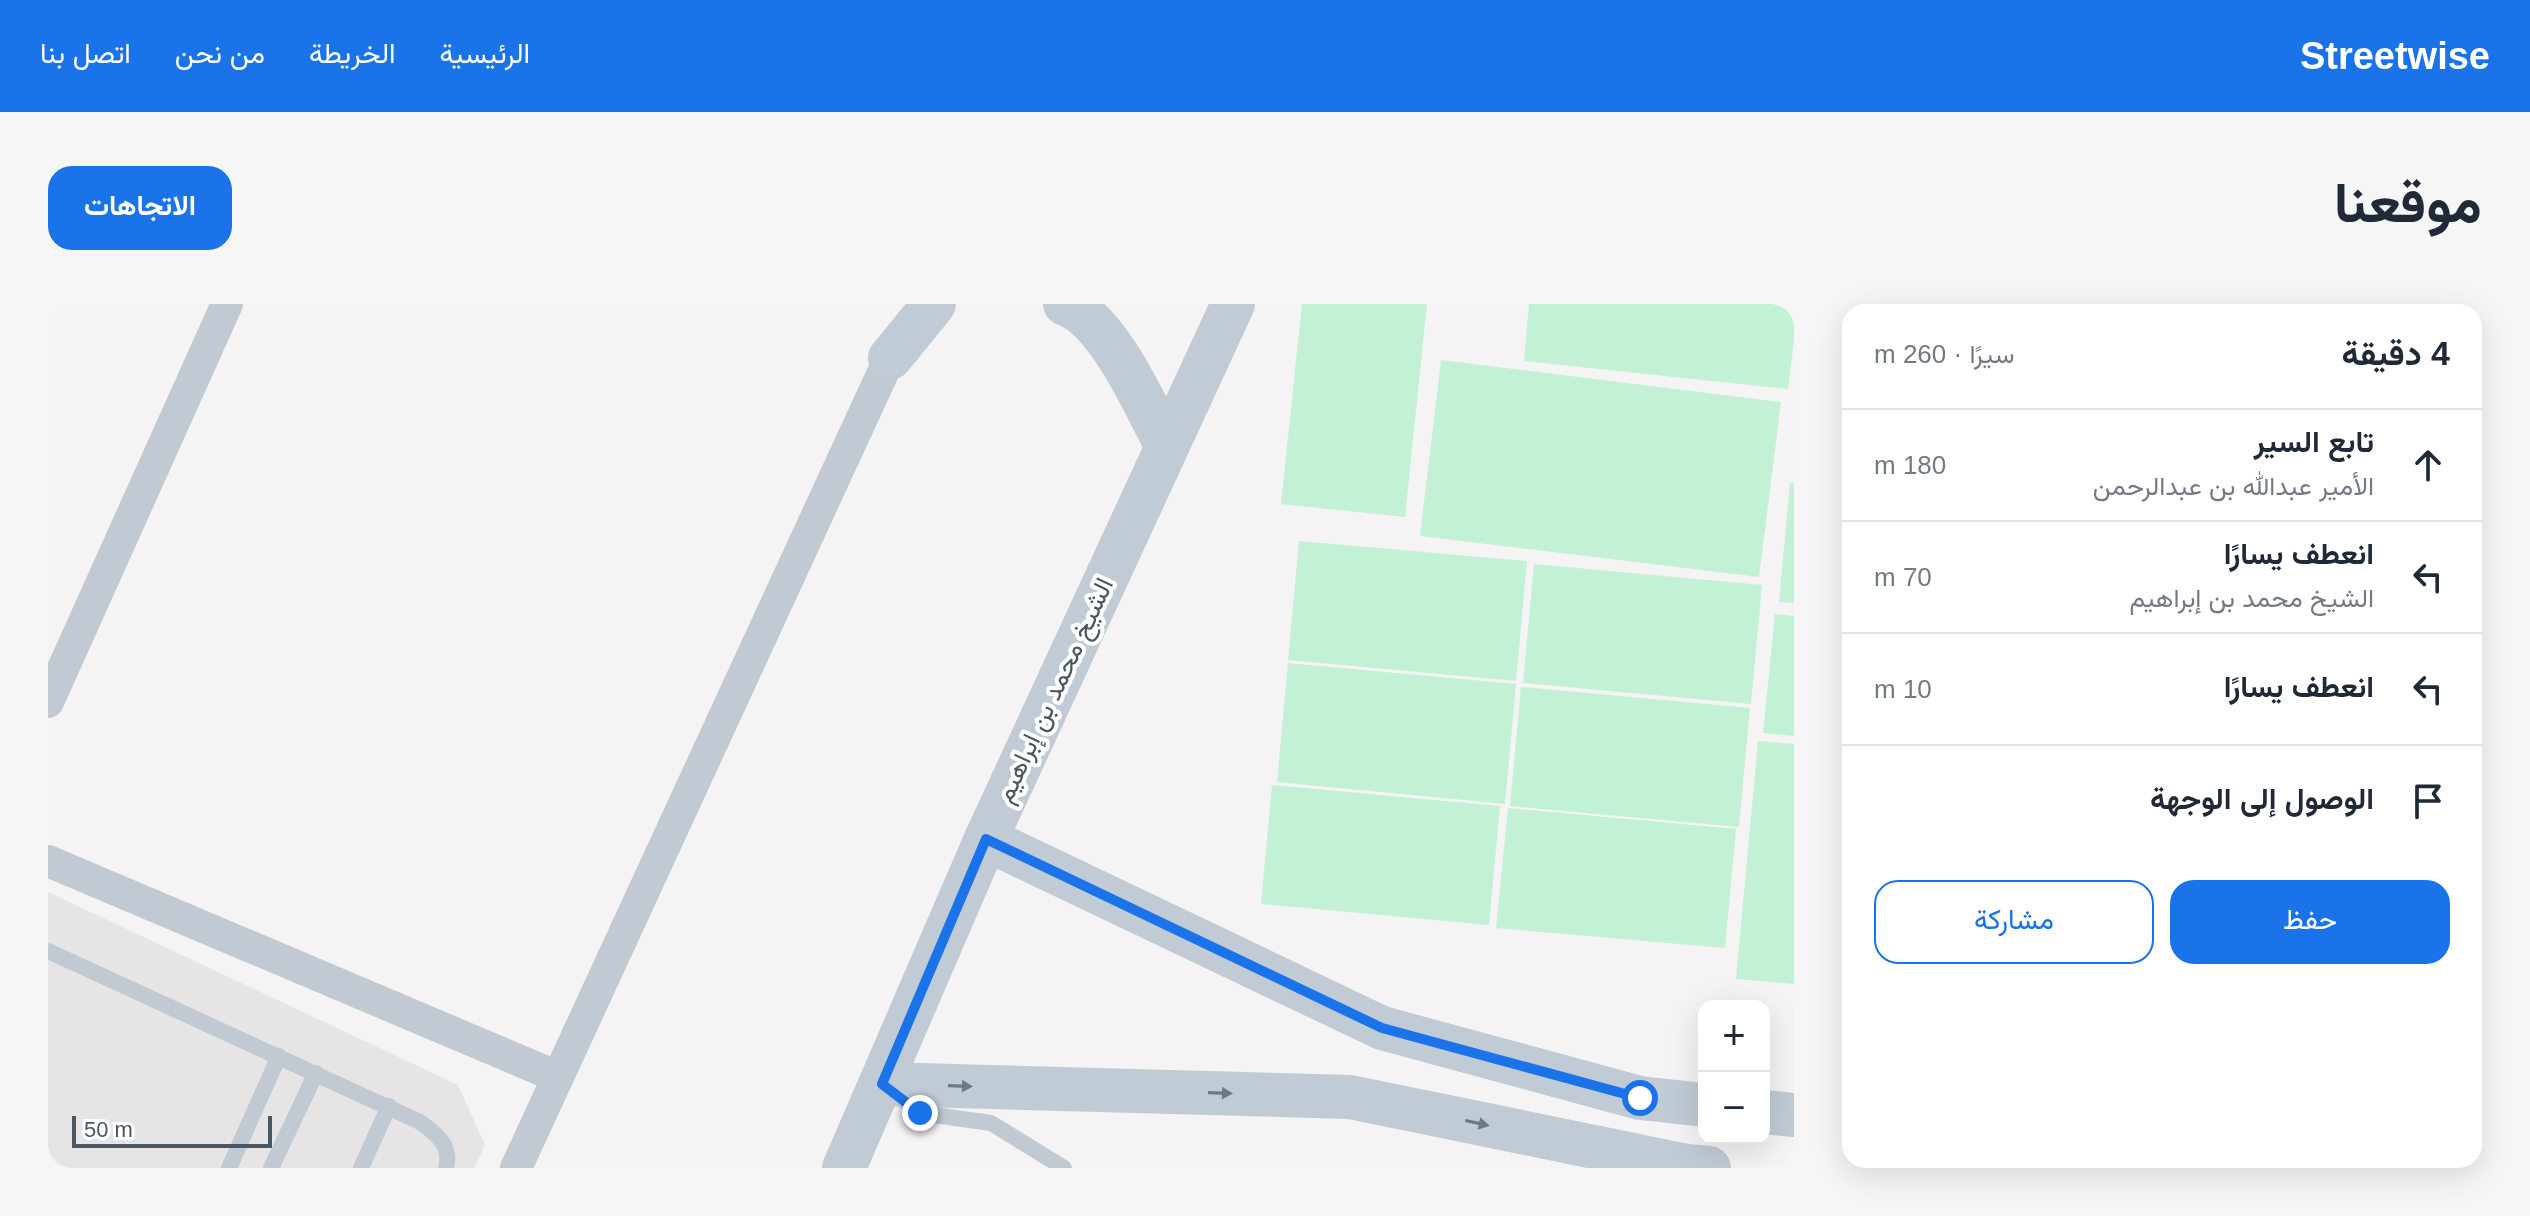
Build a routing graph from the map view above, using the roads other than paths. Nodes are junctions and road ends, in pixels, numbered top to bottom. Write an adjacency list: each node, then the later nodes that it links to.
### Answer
1 (227, 304): 8 (street)
2 (914, 304): 6 (street)
3 (934, 304): 6 (main road)
4 (1065, 304): 7 (main road)
5 (1233, 304): 7 (main road, الشيخ محمد بن إبراهيم)
6 (890, 358): 14 (street)
7 (1166, 445): 9 (main road, الشيخ محمد بن إبراهيم)
8 (48, 702)
9 (986, 839): 15 (main road, الشيخ محمد بن إبراهيم); 16 (main road)
10 (48, 861): 14 (street)
11 (48, 951): 12 (lane)
12 (279, 1056): 13 (lane); 20 (lane)
13 (316, 1073): 17 (lane); 21 (lane)
14 (558, 1077): 24 (street)
15 (882, 1084): 25 (main road, الشيخ محمد بن إبراهيم); 26 (lane); 27 (main road, one-way to 27)
16 (1698, 1104)
17 (389, 1106): 22 (lane); 23 (lane)
18 (1770, 1113): 19 (main road)
19 (1794, 1115)
20 (229, 1168)
21 (271, 1168)
22 (361, 1168)
23 (446, 1168)
24 (516, 1168)
25 (844, 1168)
26 (1064, 1168)
27 (1709, 1168)

